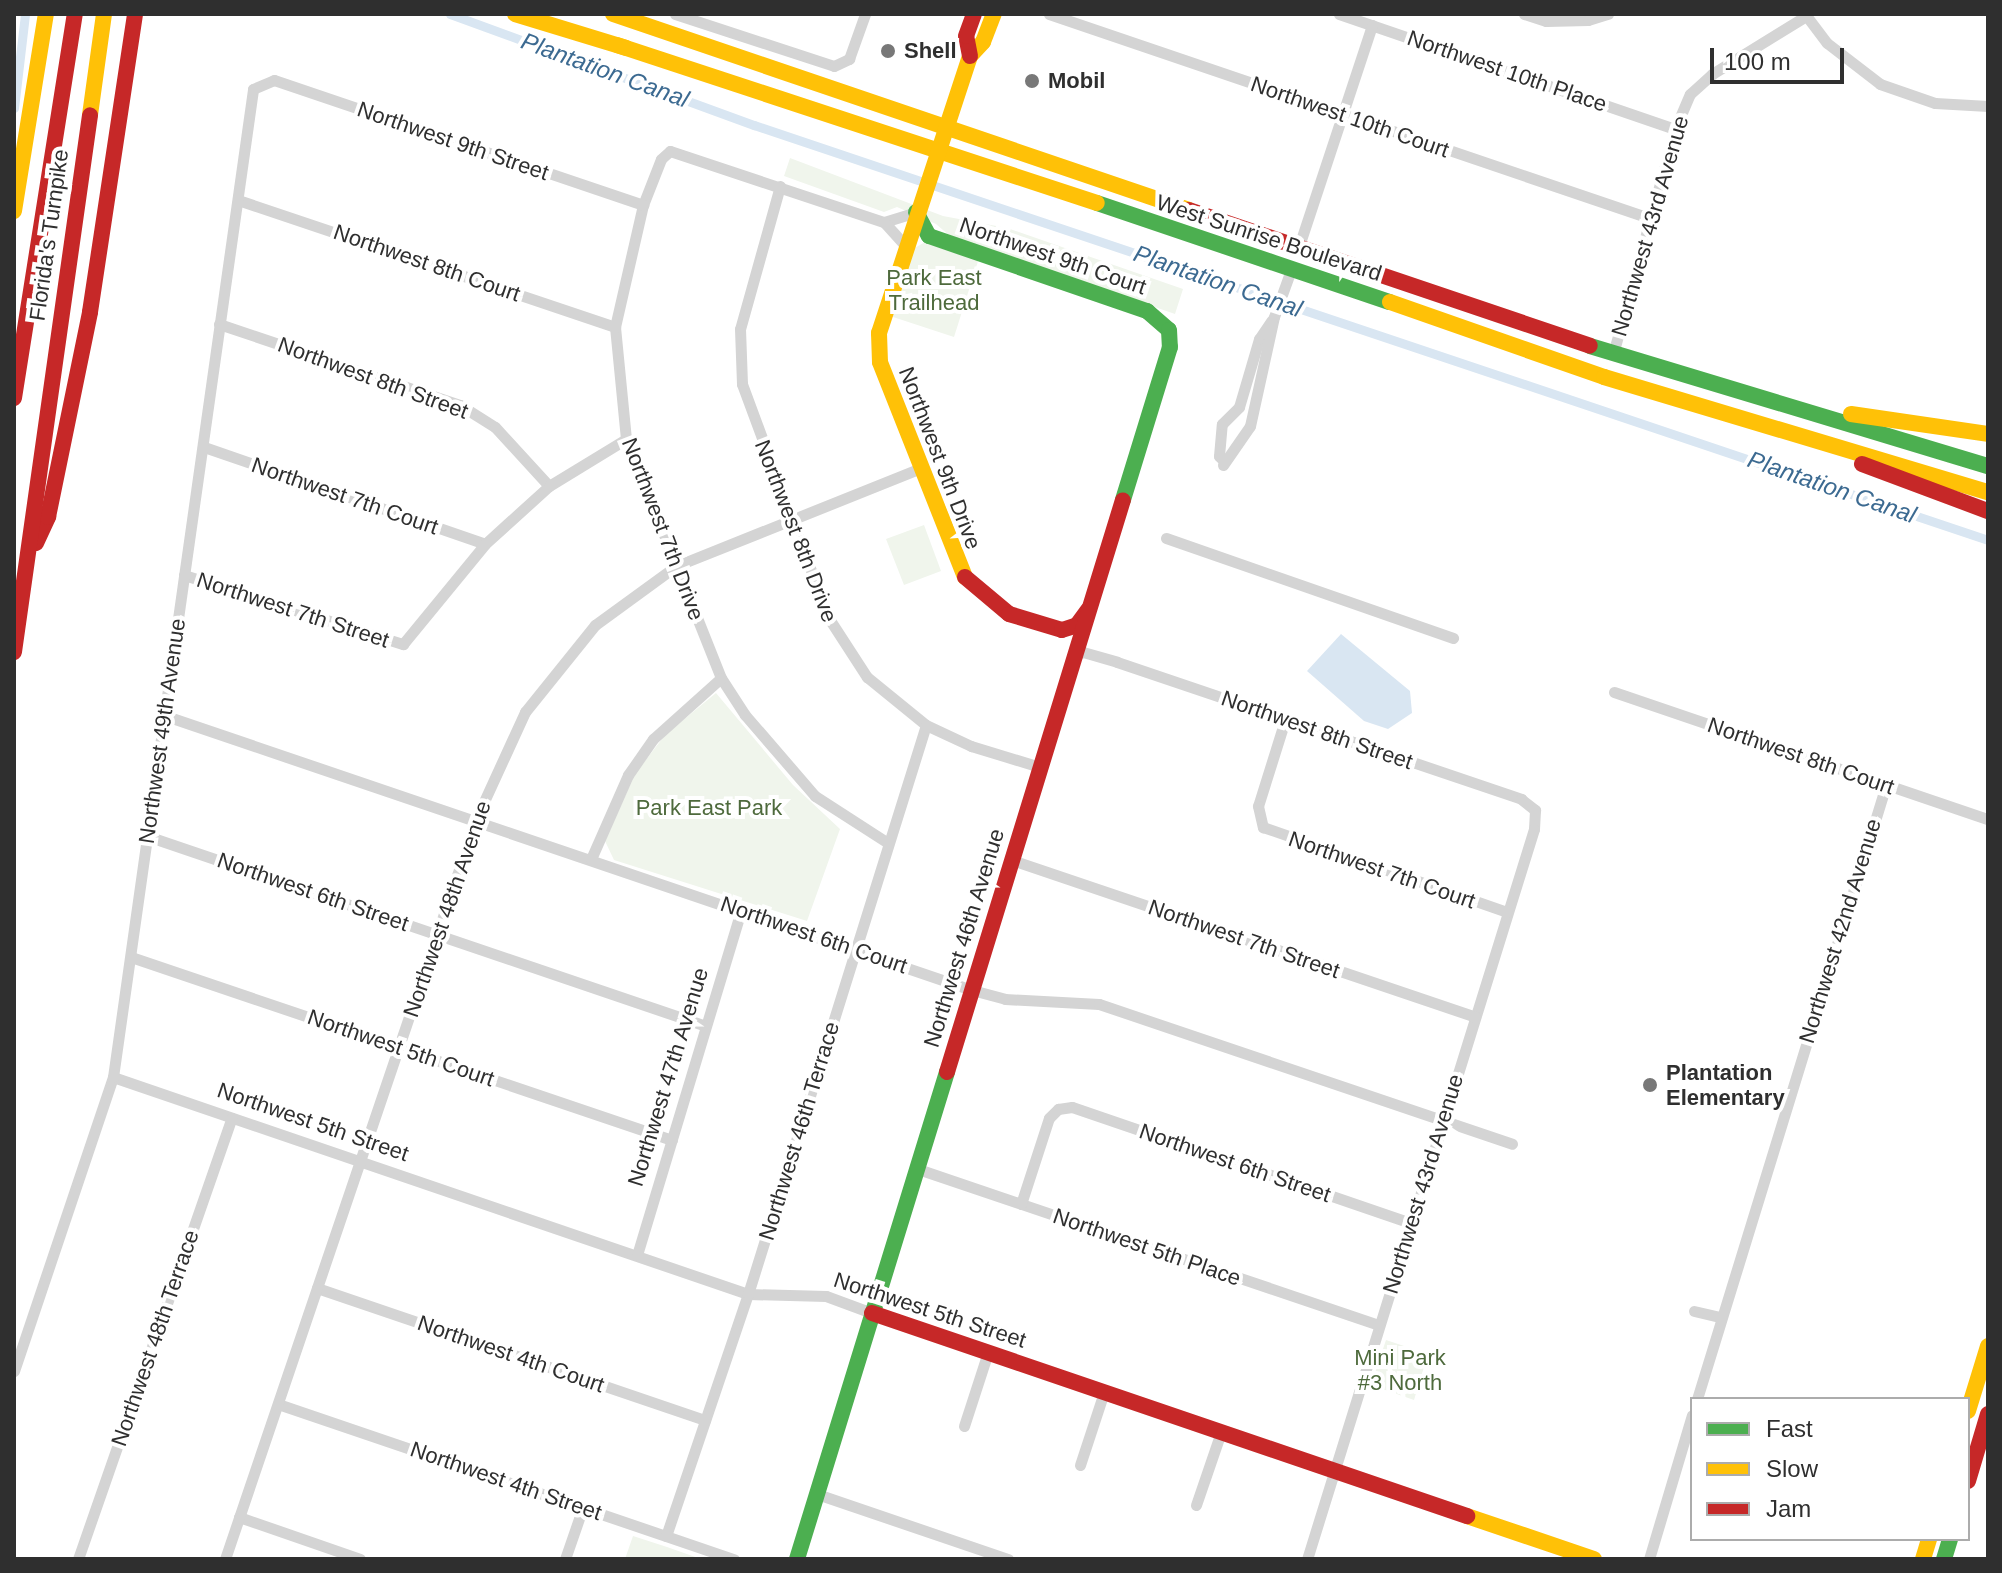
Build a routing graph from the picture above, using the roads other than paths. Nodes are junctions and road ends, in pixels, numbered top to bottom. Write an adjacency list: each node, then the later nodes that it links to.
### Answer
1 (46, 14): 29 (main road)
2 (75, 14): 45 (main road, Florida's Turnpike)
3 (104, 14): 61 (main road, Florida's Turnpike)
4 (135, 14): 61 (main road)
5 (515, 14): 18 (main road)
6 (540, 14): 18 (main road, West Sunrise Boulevard)
7 (613, 14): 23 (main road, West Sunrise Boulevard)
8 (675, 14): 9 (street)
9 (865, 14)
10 (974, 14): 19 (main road)
11 (994, 14): 19 (main road)
12 (1049, 14): 22 (street, Northwest 10th Court)
13 (1339, 14): 17 (street, Northwest 10th Place)
14 (1524, 14): 15 (street)
15 (1608, 14)
16 (1805, 15): 21 (street); 24 (street, Northwest 43rd Avenue)
17 (1372, 25): 22 (street); 24 (street, Northwest 10th Place)
18 (626, 48): 25 (main road, West Sunrise Boulevard)
19 (970, 56): 23 (main road)
20 (262, 81): 27 (street, Northwest 49th Avenue); 28 (street, Northwest 9th Street)
21 (1988, 106)
22 (1339, 114): 31 (street, Northwest 10th Court); 35 (street)
23 (945, 129): 25 (main road); 35 (main road, West Sunrise Boulevard)
24 (1675, 129): 31 (street, Northwest 43rd Avenue)
25 (936, 153): 30 (main road, Northwest 9th Drive); 37 (main road, West Sunrise Boulevard)
26 (780, 186): 28 (street, Northwest 7th Drive); 32 (street); 58 (street, Northwest 8th Drive)
27 (238, 200): 40 (street, Northwest 49th Avenue); 41 (street, Northwest 8th Court)
28 (643, 205): 41 (street, Northwest 7th Drive)
29 (14, 211)
30 (916, 211): 32 (street); 33 (main road, Northwest 9th Court); 34 (main road, Northwest 9th Drive)
31 (1652, 219): 43 (street, Northwest 43rd Avenue)
32 (884, 222): 34 (street)
33 (929, 236): 34 (main road); 42 (main road, Northwest 9th Court)
34 (905, 245): 54 (main road, Northwest 9th Drive)
35 (1298, 249): 36 (main road, West Sunrise Boulevard); 37 (main road)
36 (1316, 256): 38 (main road); 43 (main road, West Sunrise Boulevard)
37 (1267, 259): 38 (main road, West Sunrise Boulevard)
38 (1289, 274): 39 (street); 44 (main road, West Sunrise Boulevard)
39 (1274, 317): 50 (street); 51 (street)
40 (219, 324): 52 (street, Northwest 49th Avenue); 55 (street, Northwest 8th Street)
41 (615, 327): 49 (street, Northwest 7th Drive)
42 (1169, 330): 64 (main road, Northwest 46th Avenue)
43 (1613, 354): 44 (main road); 46 (main road, West Sunrise Boulevard)
44 (1569, 364): 47 (main road, West Sunrise Boulevard)
45 (14, 398)
46 (1794, 404): 48 (main road); 53 (main road, West Sunrise Boulevard)
47 (1782, 432): 56 (main road, West Sunrise Boulevard); 57 (main road)
48 (1988, 434)
49 (626, 439): 55 (street); 62 (street, Northwest 7th Drive)
50 (1224, 439): 51 (street); 51 (street)
51 (1240, 444)
52 (204, 447): 60 (street, Northwest 7th Court); 63 (street, Northwest 49th Avenue)
53 (1988, 466)
54 (919, 469): 58 (street, Northwest 48th Avenue); 65 (main road, Northwest 9th Drive)
55 (549, 486): 60 (street)
56 (1988, 492)
57 (1988, 511)
58 (790, 517): 62 (street, Northwest 48th Avenue); 75 (street, Northwest 8th Drive)
59 (1166, 538): 67 (street)
60 (485, 544): 63 (street, Northwest 7th Street)
61 (28, 561): 68 (main road, Florida's Turnpike)
62 (676, 566): 71 (street, Northwest 7th Drive); 79 (street, Northwest 48th Avenue)
63 (184, 575): 73 (street, Northwest 49th Avenue)
64 (1089, 608): 65 (main road); 66 (main road, Northwest 46th Avenue)
65 (1062, 630): 70 (main road)
66 (1083, 634): 69 (street); 70 (main road, Northwest 46th Avenue)
67 (1453, 638)
68 (14, 652)
69 (1096, 656): 70 (street, Northwest 8th Street); 74 (street, Northwest 8th Street)
70 (1072, 661): 76 (main road, Northwest 46th Avenue)
71 (721, 678): 82 (street, Northwest 7th Drive); 83 (street)
72 (1614, 692): 77 (street, Northwest 8th Court)
73 (166, 716): 79 (street, Northwest 6th Court); 81 (street, Northwest 49th Avenue)
74 (1285, 720): 78 (street, Northwest 8th Street); 86 (street, Northwest 7th Court)
75 (926, 725): 76 (street, Northwest 8th Drive); 82 (street, Northwest 46th Terrace)
76 (1040, 767): 84 (main road, Northwest 46th Avenue)
77 (1886, 785): 80 (street, Northwest 8th Court); 108 (street, Northwest 42nd Avenue)
78 (1535, 810): 86 (street, Northwest 43rd Avenue)
79 (476, 819): 83 (street, Northwest 6th Court); 87 (street, Northwest 48th Avenue)
80 (1988, 819)
81 (147, 836): 87 (street, Northwest 6th Street); 89 (street, Northwest 49th Avenue)
82 (888, 843): 88 (street, Northwest 46th Terrace)
83 (591, 859): 85 (street, Northwest 6th Court)
84 (1012, 860): 90 (main road, Northwest 46th Avenue); 91 (street, Northwest 7th Street)
85 (741, 911): 88 (street, Northwest 6th Court); 92 (street, Northwest 47th Avenue)
86 (1507, 912): 91 (street, Northwest 43rd Avenue)
87 (437, 934): 92 (street, Northwest 6th Street); 93 (street, Northwest 48th Avenue)
88 (855, 949): 90 (street, Northwest 6th Court); 105 (street, Northwest 46th Terrace)
89 (131, 957): 93 (street, Northwest 5th Court); 94 (street, Northwest 49th Avenue)
90 (972, 990): 96 (street, Northwest 6th Court); 100 (main road, Northwest 46th Avenue)
91 (1475, 1017): 96 (street, Northwest 43rd Avenue)
92 (706, 1026): 97 (street, Northwest 47th Avenue)
93 (399, 1047): 97 (street, Northwest 5th Court); 99 (street, Northwest 48th Avenue)
94 (113, 1077): 95 (street, Northwest 5th Street); 112 (street, Northwest 49th Avenue)
95 (232, 1118): 99 (street, Northwest 5th Street); 131 (street, Northwest 48th Terrace)
96 (1442, 1121): 98 (street, Northwest 6th Court); 102 (street, Northwest 43rd Avenue)
97 (672, 1140): 103 (street, Northwest 47th Avenue)
98 (1512, 1144)
99 (360, 1161): 103 (street, Northwest 5th Street); 104 (street, Northwest 48th Avenue)
100 (915, 1168): 101 (street, Northwest 5th Place); 107 (main road, Northwest 46th Avenue)
101 (1021, 1204): 102 (street, Northwest 6th Street); 109 (street, Northwest 5th Place)
102 (1411, 1223): 109 (street, Northwest 43rd Avenue)
103 (637, 1255): 105 (street, Northwest 5th Street)
104 (317, 1288): 115 (street, Northwest 48th Avenue); 118 (street, Northwest 4th Court)
105 (748, 1294): 107 (street, Northwest 5th Street); 118 (street, Northwest 46th Terrace)
106 (1694, 1311): 108 (street)
107 (872, 1313): 111 (main road, Northwest 5th Street); 126 (main road, Northwest 46th Avenue)
108 (1721, 1317): 114 (street, Northwest 42nd Avenue)
109 (1379, 1325): 124 (street, Northwest 43rd Avenue)
110 (1988, 1346): 116 (main road)
111 (988, 1352): 113 (main road, Northwest 5th Street); 120 (street)
112 (14, 1371)
113 (1104, 1392): 121 (main road, Northwest 5th Street); 123 (street)
114 (1698, 1397)
115 (278, 1404): 128 (street, Northwest 4th Street); 129 (street, Northwest 48th Avenue)
116 (1970, 1404)
117 (1988, 1414): 122 (main road)
118 (705, 1420): 130 (street, Northwest 46th Terrace)
119 (1690, 1422): 140 (street)
120 (964, 1426)
121 (1221, 1432): 124 (main road, Northwest 5th Street); 127 (street)
122 (1984, 1443): 125 (main road)
123 (1080, 1465)
124 (1333, 1471): 138 (street, Northwest 43rd Avenue); 139 (main road, Northwest 5th Street)
125 (1970, 1476)
126 (817, 1494): 136 (main road, Northwest 46th Avenue); 137 (street)
127 (1196, 1505)
128 (583, 1507): 130 (street, Northwest 4th Street); 134 (street)
129 (239, 1517): 132 (street, Northwest 48th Avenue); 133 (street)
130 (666, 1536): 135 (street, Northwest 4th Street)
131 (78, 1559)
132 (225, 1559)
133 (360, 1559)
134 (565, 1559)
135 (734, 1559)
136 (797, 1559)
137 (1008, 1559)
138 (1307, 1559)
139 (1594, 1559)
140 (1649, 1559)

